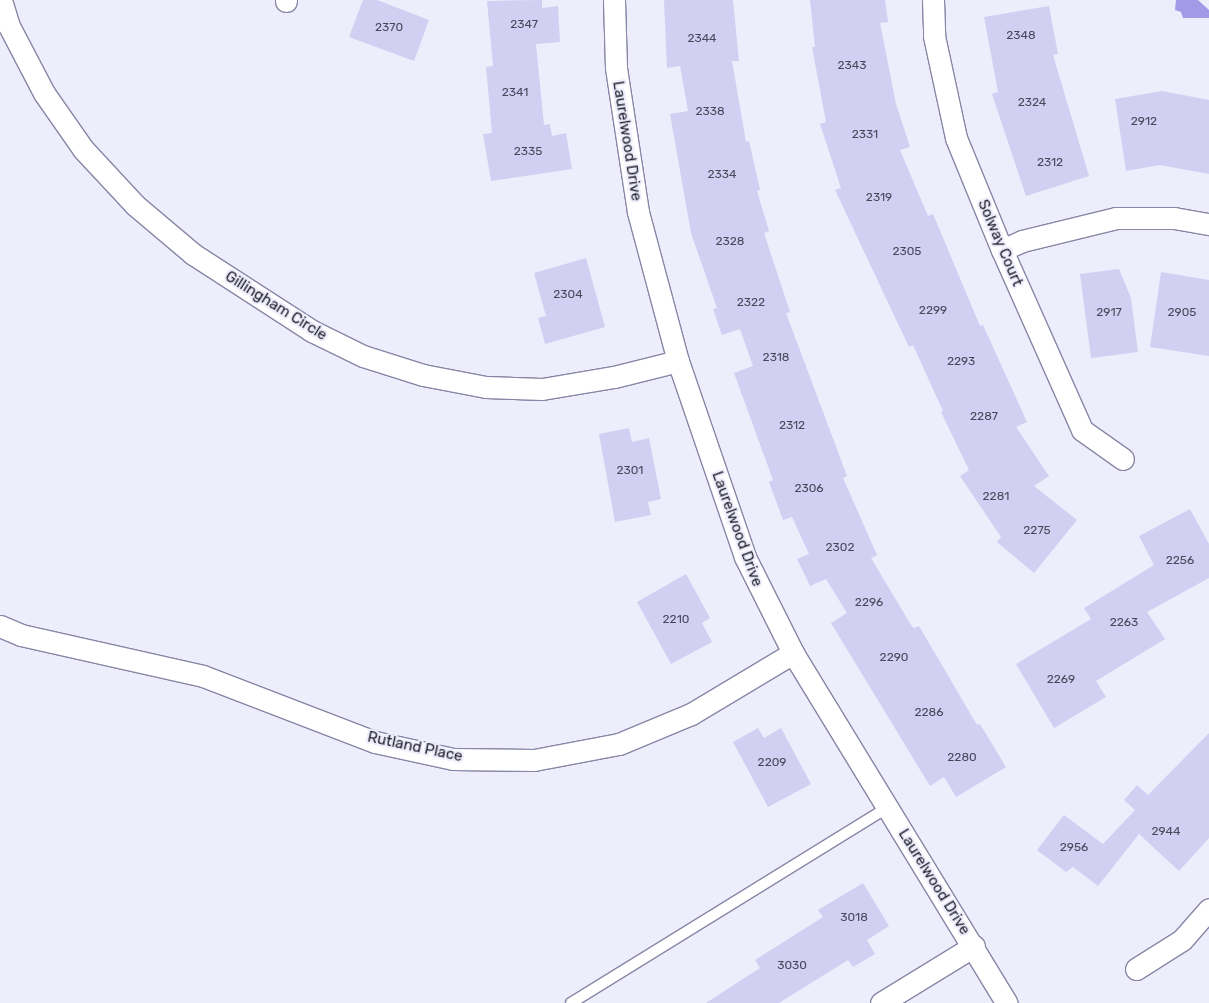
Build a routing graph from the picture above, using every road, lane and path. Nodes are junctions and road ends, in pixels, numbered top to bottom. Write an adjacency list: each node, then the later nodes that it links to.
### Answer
1 (1, 0): 6 (street, Gillingham Circle)
2 (614, 0): 6 (street, Laurelwood Drive)
3 (933, 0): 5 (street, Solway Court)
4 (1209, 224): 5 (street)
5 (1002, 250): 7 (street, Solway Court)
6 (678, 361): 9 (street, Laurelwood Drive)
7 (1123, 459)
8 (0, 626): 9 (street, Rutland Place)
9 (793, 652): 10 (street, Laurelwood Drive)
10 (888, 807): 12 (street, Laurelwood Drive); 14 (lane)
11 (1209, 910): 13 (street)
12 (974, 946): 15 (street); 16 (street, Laurelwood Drive)
13 (1136, 970)
14 (571, 1003)
15 (881, 1003)
16 (1007, 1003)

